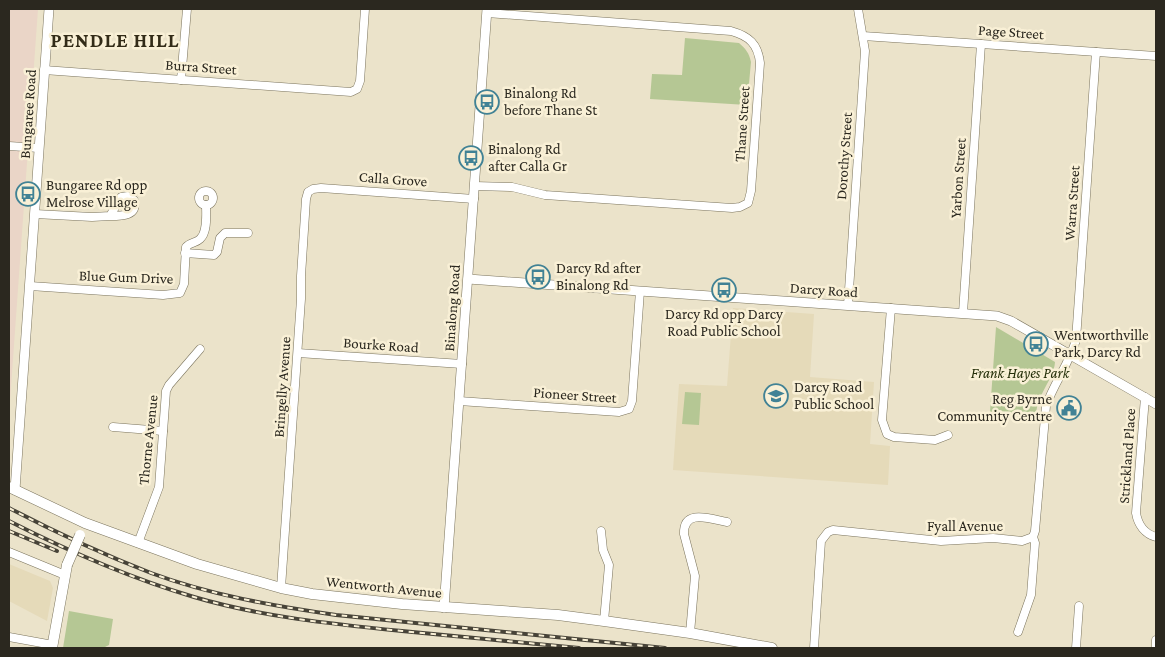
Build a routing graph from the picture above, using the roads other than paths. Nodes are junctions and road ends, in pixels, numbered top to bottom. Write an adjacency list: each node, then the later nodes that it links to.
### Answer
1 (49, 9): 10 (street, Bungaree Road)
2 (187, 9): 11 (street)
3 (365, 9): 11 (street, Burra Street)
4 (858, 9): 6 (street, Dorothy Street)
5 (487, 11): 14 (street, Binalong Road); 14 (street, Thane Street)
6 (863, 36): 7 (street, Page Street); 25 (street, Dorothy Street)
7 (981, 44): 8 (street, Page Street); 27 (street, Yarbon Street)
8 (1096, 52): 9 (street, Page Street); 30 (street, Warra Street)
9 (1156, 56)
10 (44, 70): 11 (street, Burra Street); 13 (street, Bungaree Road)
11 (181, 80)
12 (9, 146): 13 (street)
13 (39, 148): 18 (street, Bungaree Road)
14 (474, 186): 16 (street, Binalong Road)
15 (310, 190): 16 (street, Calla Grove); 29 (street, Bringelly Avenue)
16 (474, 199): 22 (street, Binalong Road)
17 (206, 205): 21 (street, Blue Gum Drive)
18 (34, 214): 19 (street); 23 (street, Bungaree Road)
19 (110, 216)
20 (248, 233): 21 (street, Blue Gum Drive)
21 (185, 253): 23 (street, Blue Gum Drive)
22 (468, 279): 24 (street, Darcy Road); 31 (street, Binalong Road)
23 (30, 286): 38 (street, Bungaree Road)
24 (640, 290): 25 (street, Darcy Road); 33 (street, Pioneer Street)
25 (848, 305): 26 (street, Darcy Road)
26 (891, 308): 27 (street, Darcy Road); 37 (street)
27 (962, 313): 30 (street, Darcy Road)
28 (200, 349): 36 (street, Thorne Avenue)
29 (298, 353): 31 (street, Bourke Road); 47 (street, Bringelly Avenue)
30 (1071, 356): 32 (street, Darcy Road); 42 (street)
31 (462, 364): 33 (street, Binalong Road)
32 (1145, 397): 34 (street, Darcy Road); 43 (street, Strickland Place)
33 (459, 401): 49 (street, Binalong Road)
34 (1156, 404)
35 (113, 427): 36 (street)
36 (163, 431): 44 (street, Thorne Avenue)
37 (948, 435)
38 (12, 489): 40 (main road, Wentworth Avenue)
39 (727, 522): 51 (street)
40 (85, 523): 44 (main road, Wentworth Avenue); 46 (main road, bridge)
41 (601, 531): 50 (street)
42 (1032, 537): 52 (street); 57 (street, Fyall Avenue)
43 (1156, 537)
44 (138, 542): 47 (main road, Wentworth Avenue)
45 (9, 552): 46 (street)
46 (66, 570): 55 (main road)
47 (281, 588): 49 (main road, Wentworth Avenue)
48 (1079, 606): 58 (street)
49 (444, 608): 50 (main road, Wentworth Avenue)
50 (604, 621): 51 (main road, Wentworth Avenue)
51 (690, 632): 56 (main road, Wentworth Avenue)
52 (1018, 632)
53 (9, 637): 55 (street)
54 (1156, 640): 59 (street)
55 (52, 647)
56 (772, 648)
57 (814, 648)
58 (1076, 648)
59 (1156, 648)

